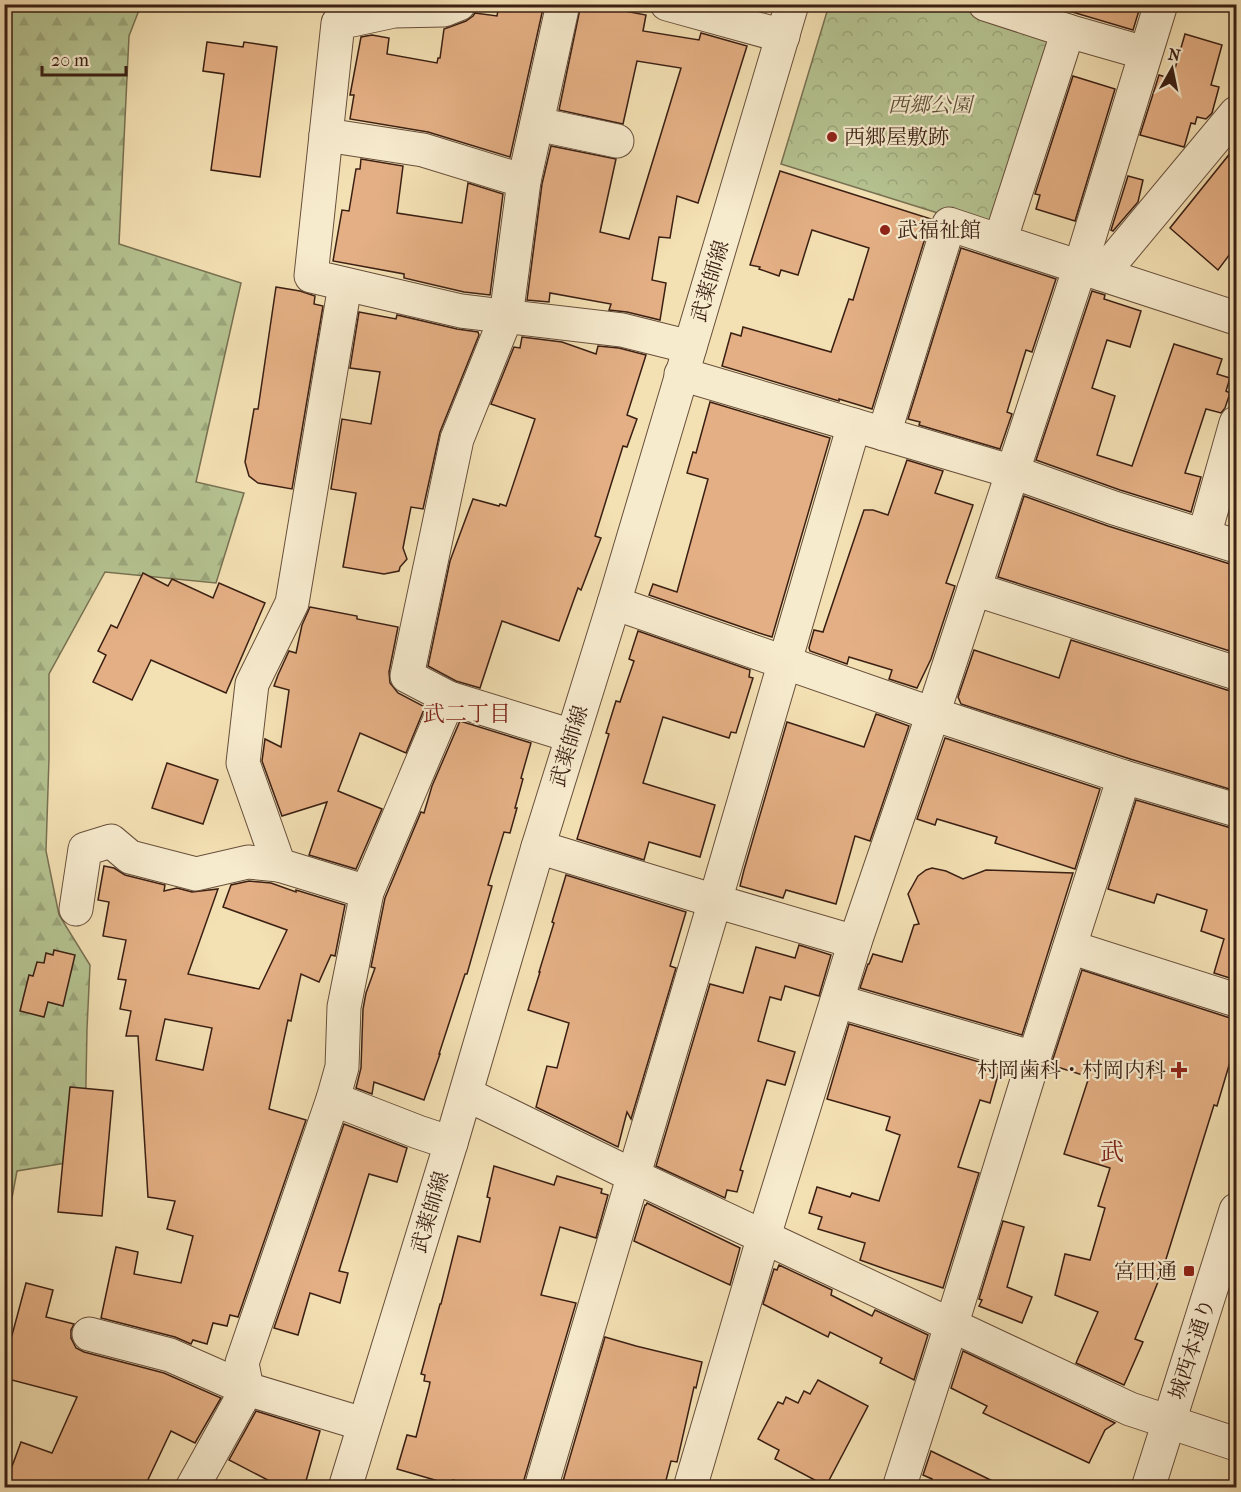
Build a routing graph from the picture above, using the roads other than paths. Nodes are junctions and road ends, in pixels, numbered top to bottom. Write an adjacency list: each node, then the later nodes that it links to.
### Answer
1 (459, 4): 12 (street)
2 (563, 4): 11 (street)
3 (667, 4): 8 (street)
4 (792, 4): 8 (street, 武薬師線)
5 (1161, 4): 9 (street)
6 (988, 5): 7 (street)
7 (1068, 31): 9 (street); 15 (street)
8 (783, 36): 20 (street, 武薬師線)
9 (1145, 53): 16 (street)
10 (1236, 113): 16 (street)
11 (537, 124): 13 (street); 14 (street)
12 (326, 135): 14 (street); 17 (street)
13 (617, 141)
14 (524, 181): 18 (street)
15 (1000, 241): 16 (street); 22 (street)
16 (1091, 271): 19 (street); 23 (street)
17 (345, 285): 18 (street); 36 (street)
18 (506, 317): 20 (street); 30 (street)
19 (1236, 318)
20 (686, 361): 22 (street); 27 (street, 武薬師線)
21 (1236, 423): 24 (street)
22 (869, 430): 23 (street); 28 (street)
23 (1013, 472): 24 (street); 26 (street)
24 (1204, 536): 25 (street)
25 (1236, 546)
26 (974, 589): 29 (street); 31 (street)
27 (614, 603): 28 (street); 32 (street, 武薬師線)
28 (785, 662): 31 (street); 38 (street)
29 (1236, 673)
30 (449, 698): 32 (street); 37 (street)
31 (933, 714): 33 (street); 40 (street)
32 (572, 736): 35 (street, 武薬師線)
33 (1124, 777): 34 (street); 41 (street)
34 (1236, 810)
35 (538, 847): 38 (street); 45 (street, 武薬師線)
36 (279, 865): 37 (street); 39 (street)
37 (367, 892): 46 (street)
38 (715, 902): 40 (street); 48 (street)
39 (76, 909)
40 (855, 942): 43 (street)
41 (1070, 947): 42 (street); 44 (street)
42 (1236, 1000)
43 (837, 1001): 44 (street); 50 (street)
44 (1034, 1058): 51 (street)
45 (466, 1094): 47 (street, 武薬師線); 48 (street)
46 (333, 1099): 47 (street); 53 (street)
47 (451, 1143): 55 (street, 武薬師線)
48 (634, 1176): 50 (street); 59 (street)
49 (1236, 1210): 54 (street, 城西本通り)
50 (764, 1236): 51 (street); 60 (street)
51 (952, 1324): 54 (street); 61 (street)
52 (89, 1334): 53 (street)
53 (247, 1389): 55 (street); 57 (street)
54 (1169, 1421): 56 (street); 62 (street, 城西本通り)
55 (363, 1424): 58 (street, 武薬師線)
56 (1236, 1444)
57 (192, 1488)
58 (345, 1488)
59 (541, 1488)
60 (690, 1488)
61 (899, 1488)
62 (1148, 1488)

